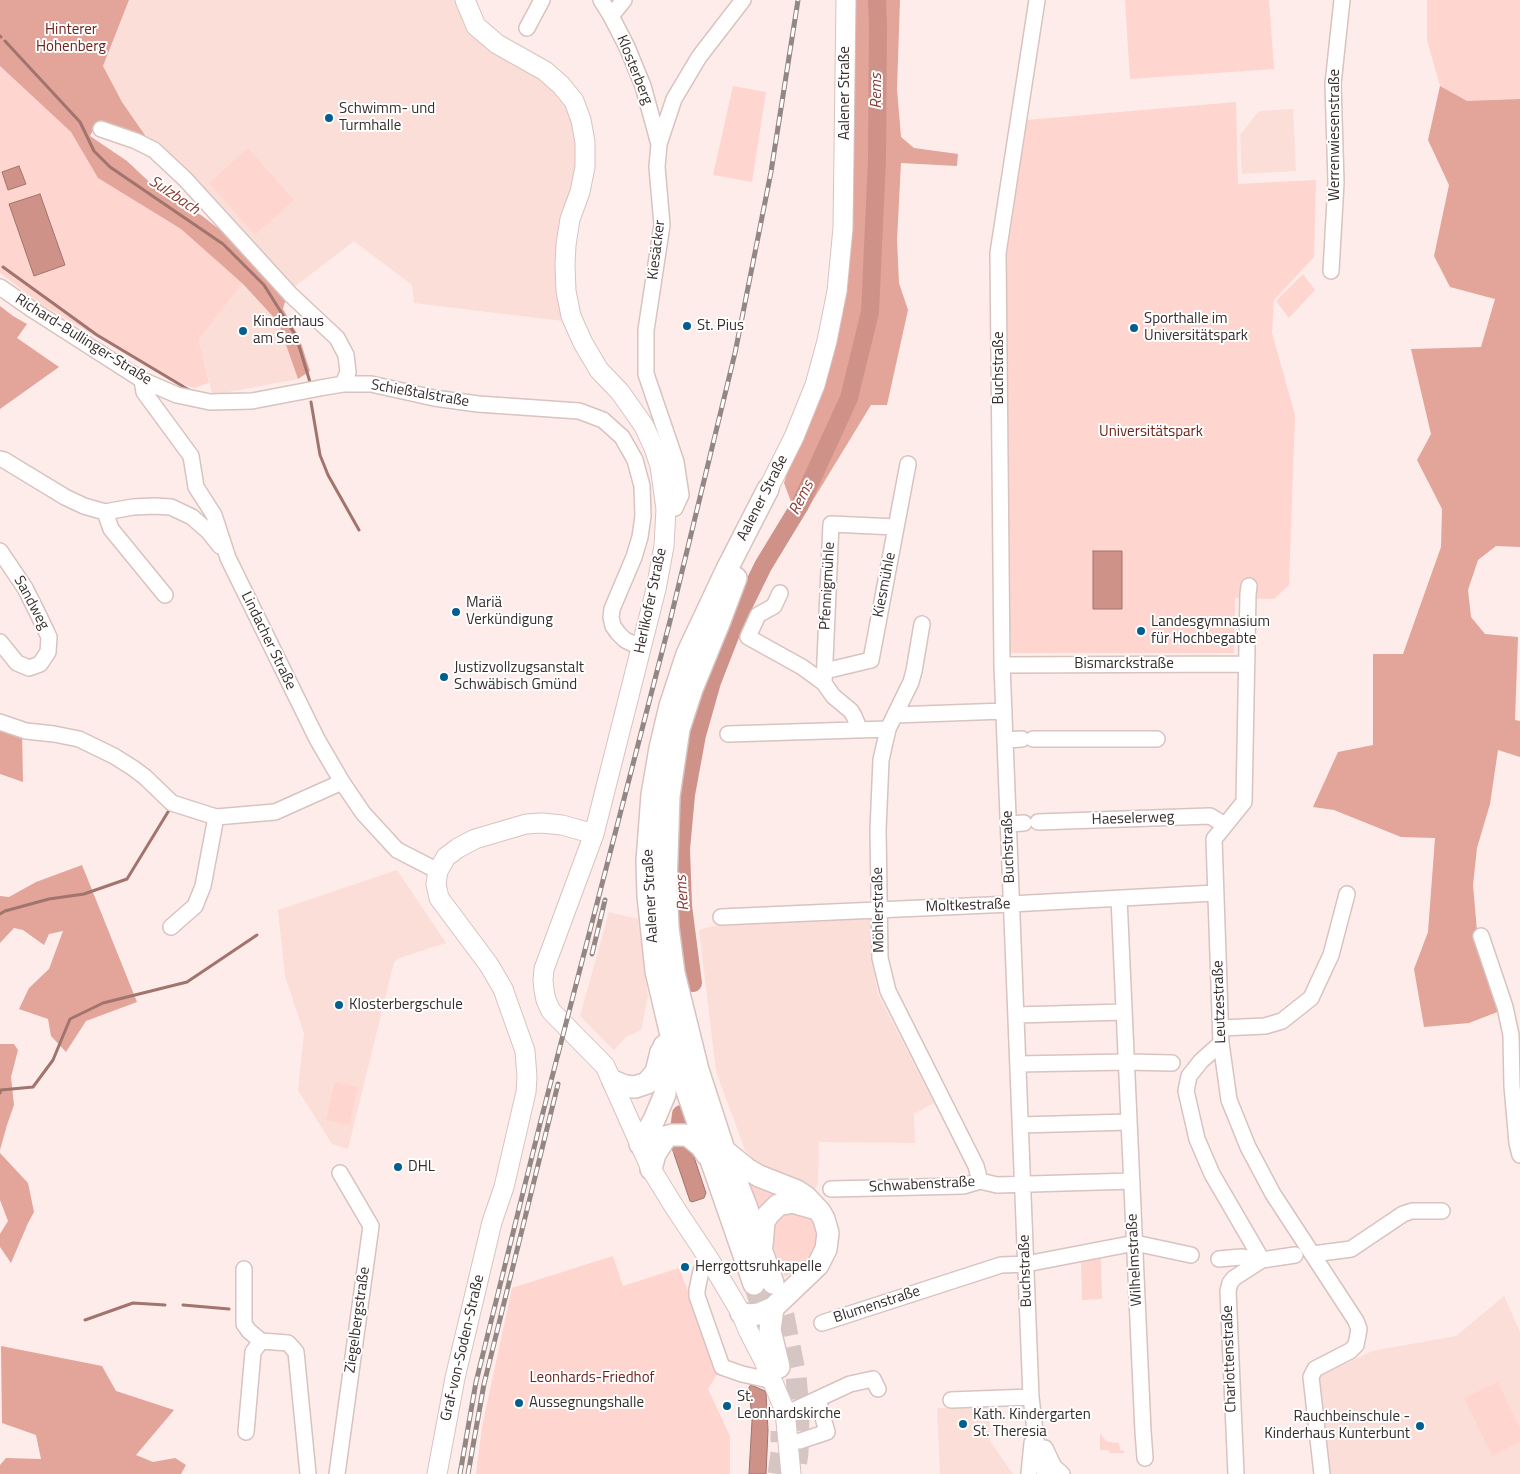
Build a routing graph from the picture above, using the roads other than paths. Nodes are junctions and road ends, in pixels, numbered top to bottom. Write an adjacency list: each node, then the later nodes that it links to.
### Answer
1 (465, 0): 20 (main road, Herlikofer Straße)
2 (542, 0): 10 (street)
3 (602, 0): 9 (street, Klosterberg)
4 (624, 0): 9 (street)
5 (743, 0): 12 (street, Kiesäcker)
6 (846, 0): 19 (main road, Aalener Straße)
7 (1035, 0): 32 (street, Buchstraße)
8 (1342, 0): 13 (street, Werrenwiesenstraße)
9 (611, 16): 12 (street, Klosterberg)
10 (527, 28)
11 (101, 129): 16 (street)
12 (659, 144): 20 (street, Kiesäcker)
13 (1331, 271)
14 (0, 287): 15 (street, Richard-Bullinger-Straße)
15 (142, 380): 16 (street, Richard-Bullinger-Straße); 24 (street, Lindacher Straße)
16 (343, 384): 30 (street, Schießtalstraße)
17 (0, 459): 21 (street)
18 (908, 464): 22 (street, Kiesmühle)
19 (768, 489): 55 (highway, Aalener Straße); 69 (highway)
20 (666, 509): 30 (main road, Herlikofer Straße)
21 (105, 512): 24 (street); 27 (street)
22 (896, 527): 33 (street, Kiesmühle); 33 (street, Pfennigmühle)
23 (0, 551): 29 (street, Sandweg)
24 (228, 558): 41 (street, Lindacher Straße)
25 (1249, 586): 31 (street, Leutzestraße)
26 (780, 593): 33 (street)
27 (165, 596)
28 (922, 624): 36 (street, Möhlerstraße)
29 (0, 642)
30 (642, 648): 45 (main road, Herlikofer Straße)
31 (1246, 664): 32 (street, Bismarckstraße); 44 (street, Leutzestraße)
32 (1002, 665): 34 (street, Buchstraße)
33 (824, 677): 37 (street)
34 (1004, 711): 36 (street); 40 (street, Buchstraße)
35 (0, 722): 42 (street)
36 (892, 722): 37 (street); 51 (street, Möhlerstraße)
37 (857, 730): 38 (street)
38 (728, 734)
39 (1156, 739): 40 (street)
40 (1005, 740): 43 (street, Buchstraße)
41 (342, 782): 42 (street); 46 (street, Lindacher Straße)
42 (216, 817): 53 (street)
43 (1008, 824): 44 (street, Haeselerweg); 50 (street, Buchstraße)
44 (1225, 825): 47 (street, Leutzestraße)
45 (594, 834): 46 (main road); 63 (main road, Herlikofer Straße)
46 (438, 871): 105 (main road, Graf-von-Soden-Straße)
47 (1216, 893): 49 (street, Moltkestraße); 58 (street, Leutzestraße)
48 (1347, 894): 58 (street)
49 (1119, 898): 50 (street, Moltkestraße); 56 (street, Wilhelmstraße)
50 (1011, 904): 51 (street, Moltkestraße); 57 (street, Buchstraße)
51 (878, 909): 52 (street, Moltkestraße); 72 (street, Möhlerstraße)
52 (721, 917)
53 (171, 927)
54 (1481, 936): 68 (street)
55 (659, 988): 59 (highway); 69 (highway)
56 (1124, 1012): 57 (street); 60 (street, Wilhelmstraße)
57 (1016, 1015): 62 (street, Buchstraße)
58 (1221, 1035): 80 (street, Leutzestraße); 85 (street)
59 (664, 1042): 63 (highway); 67 (highway)
60 (1126, 1062): 61 (street); 62 (street); 64 (street, Wilhelmstraße)
61 (1172, 1063)
62 (1018, 1064): 65 (street, Buchstraße)
63 (613, 1081): 67 (main road, Herlikofer Straße)
64 (1129, 1122): 65 (street); 73 (street, Wilhelmstraße)
65 (1020, 1125): 74 (street, Buchstraße)
66 (676, 1136): 67 (highway); 69 (highway); 70 (highway)
67 (640, 1144): 70 (main road)
68 (1518, 1149)
69 (717, 1154): 77 (highway); 79 (highway); 79 (highway)
70 (651, 1169): 83 (main road)
71 (340, 1173): 104 (street, Ziegelbergstraße)
72 (980, 1181): 74 (street, Schwabenstraße); 75 (street, Schwabenstraße)
73 (1132, 1181): 74 (street, Schwabenstraße); 78 (street, Wilhelmstraße)
74 (1023, 1184): 86 (street, Buchstraße)
75 (831, 1189)
76 (1442, 1211): 80 (street)
77 (820, 1212): 79 (highway); 88 (highway)
78 (1135, 1243): 81 (street); 86 (street, Blumenstraße); 102 (street, Wilhelmstraße)
79 (762, 1250)
80 (1313, 1254): 112 (street, Leutzestraße)
81 (1191, 1255)
82 (1295, 1255): 85 (street)
83 (709, 1259): 90 (main road); 93 (street)
84 (1219, 1259): 85 (street)
85 (1262, 1260): 111 (street, Charlottenstraße)
86 (1026, 1264): 91 (street, Blumenstraße); 95 (street, Buchstraße)
87 (244, 1269): 92 (street)
88 (798, 1283): 89 (highway); 90 (highway)
89 (773, 1308): 90 (highway); 93 (highway)
90 (740, 1311): 93 (main road)
91 (822, 1323)
92 (261, 1342): 100 (street); 103 (street)
93 (776, 1374): 98 (main road); 106 (main road)
94 (878, 1389): 96 (street)
95 (1031, 1397): 97 (street); 99 (street, Buchstraße)
96 (818, 1399): 98 (street); 101 (street)
97 (951, 1400)
98 (794, 1410): 101 (main road)
99 (1034, 1422): 108 (street); 109 (street, Buchstraße); 110 (street, Buchstraße)
100 (246, 1432)
101 (800, 1441): 107 (main road)
102 (1145, 1458)
103 (308, 1474)
104 (337, 1474)
105 (437, 1474)
106 (791, 1474)
107 (804, 1474)
108 (1030, 1474)
109 (1045, 1474)
110 (1062, 1474)
111 (1236, 1474)
112 (1322, 1474)

